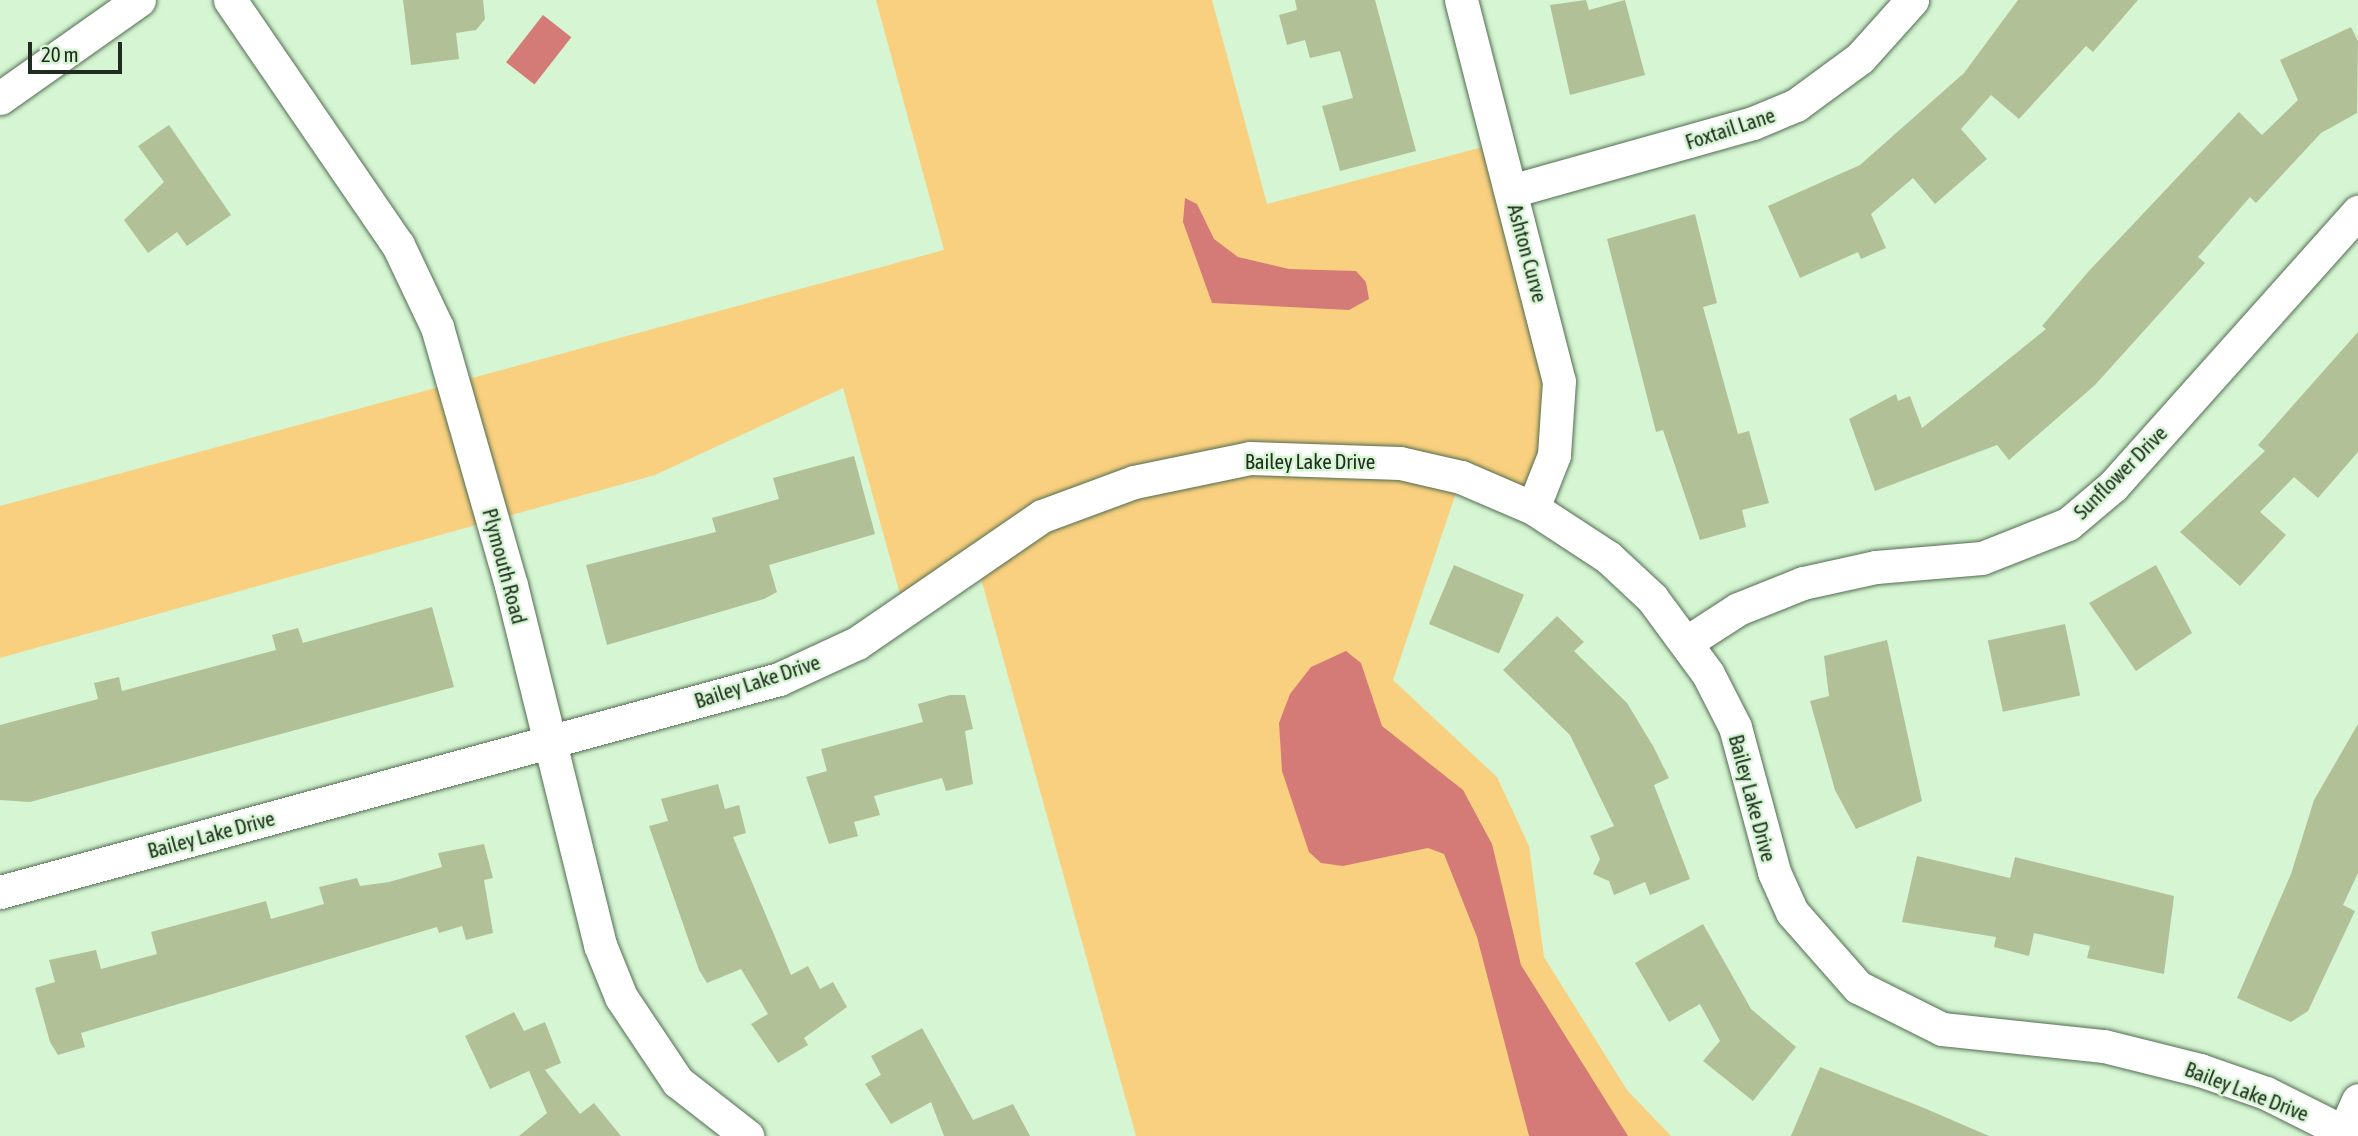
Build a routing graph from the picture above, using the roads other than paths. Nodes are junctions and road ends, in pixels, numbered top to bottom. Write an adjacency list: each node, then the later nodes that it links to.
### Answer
1 (139, 0): 5 (street)
2 (230, 0): 10 (street, Plymouth Road)
3 (1461, 0): 6 (street, Ashton Curve)
4 (1912, 0): 6 (street, Foxtail Lane)
5 (0, 98)
6 (1511, 191): 8 (street, Ashton Curve)
7 (2358, 212): 9 (street, Sunflower Drive)
8 (1533, 508): 9 (street, Bailey Lake Drive); 10 (street, Bailey Lake Drive)
9 (1687, 642): 13 (street, Bailey Lake Drive)
10 (545, 743): 11 (street, Bailey Lake Drive); 14 (street, Plymouth Road)
11 (0, 892)
12 (2358, 1100): 13 (street)
13 (2346, 1134)
14 (747, 1136)

